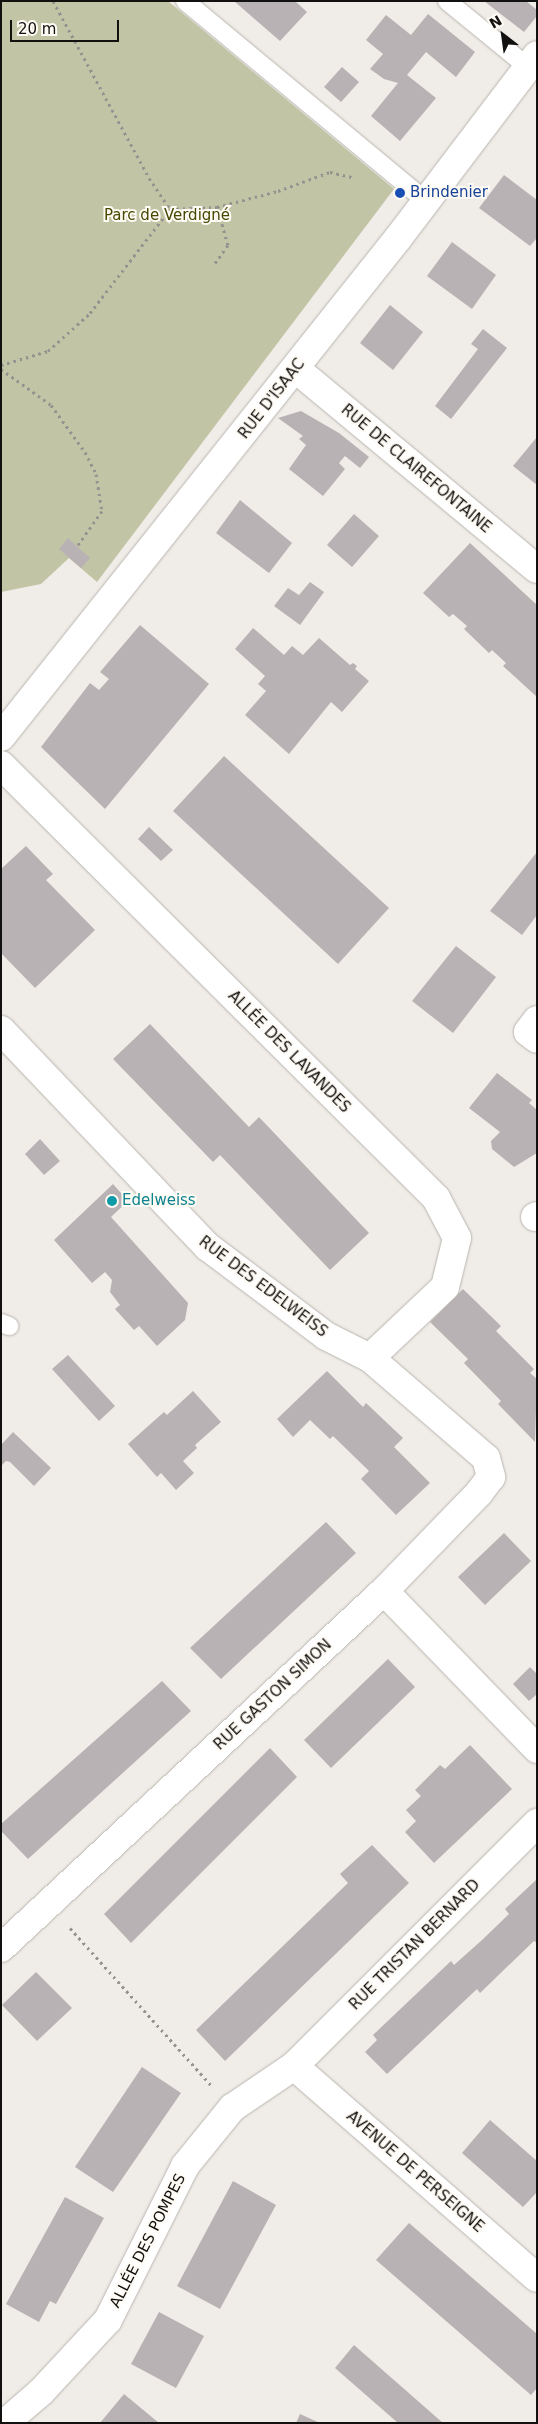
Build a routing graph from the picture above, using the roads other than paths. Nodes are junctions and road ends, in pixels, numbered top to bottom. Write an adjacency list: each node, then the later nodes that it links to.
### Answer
1 (185, 1): 4 (lane)
2 (447, 1): 3 (lane)
3 (532, 61): 4 (street, RUE D'ISAAC)
4 (427, 202): 5 (street, RUE D'ISAAC)
5 (296, 369): 6 (street, RUE DE CLAIREFONTAINE); 7 (street, RUE D'ISAAC)
6 (537, 569)
7 (1, 737)
8 (1, 765): 12 (street, ALLÉE DES LAVANDES)
9 (537, 1020): 11 (street)
10 (1, 1030): 12 (street, RUE DES EDELWEISS)
11 (537, 1039)
12 (370, 1358): 13 (street, RUE DES EDELWEISS)
13 (384, 1591): 14 (street); 16 (street, RUE GASTON SIMON)
14 (537, 1749)
15 (537, 1823): 17 (street, RUE TRISTAN BERNARD)
16 (6, 1934)
17 (294, 2066): 18 (street, AVENUE DE PERSEIGNE); 19 (street, ALLÉE DES POMPES)
18 (537, 2278)
19 (6, 2423)

